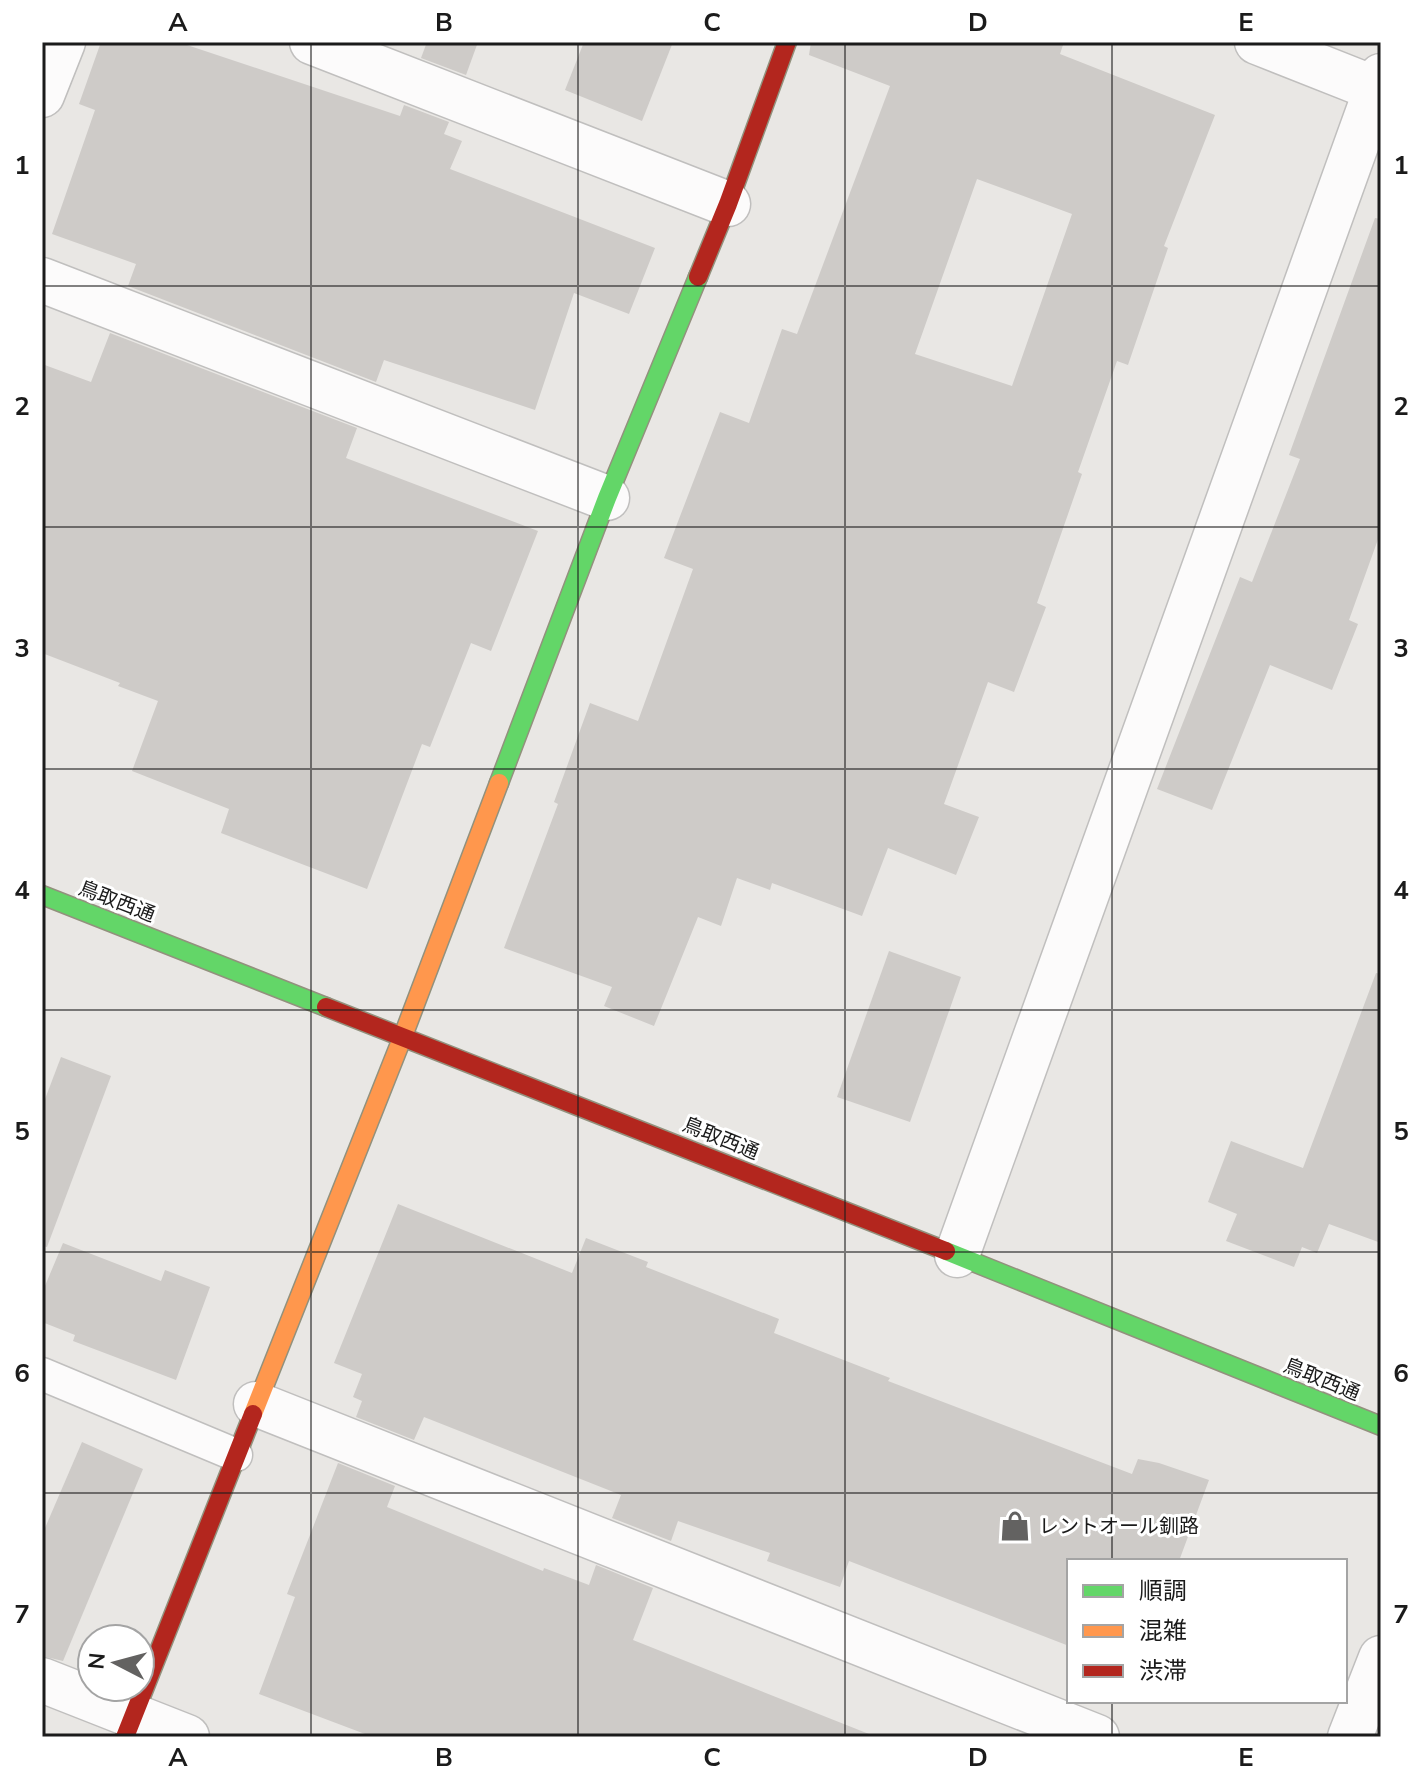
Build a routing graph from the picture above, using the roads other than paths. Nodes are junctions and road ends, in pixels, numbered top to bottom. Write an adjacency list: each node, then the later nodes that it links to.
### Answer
1 (63, 42): 6 (street)
2 (312, 42): 7 (street)
3 (787, 42): 7 (street)
4 (1257, 42): 5 (street)
5 (1379, 85): 12 (street)
6 (42, 95)
7 (728, 204): 9 (street)
8 (42, 280): 9 (street)
9 (607, 498): 11 (street)
10 (42, 895): 11 (street, 鳥取西通)
11 (403, 1036): 12 (street, 鳥取西通); 14 (street)
12 (957, 1255): 15 (street, 鳥取西通)
13 (42, 1374): 16 (lane)
14 (256, 1404): 16 (street); 21 (street)
15 (1381, 1426)
16 (236, 1455): 19 (street)
17 (1381, 1658): 22 (street)
18 (42, 1680): 19 (street)
19 (129, 1726): 20 (street)
20 (187, 1737)
21 (1097, 1737)
22 (1350, 1737)

